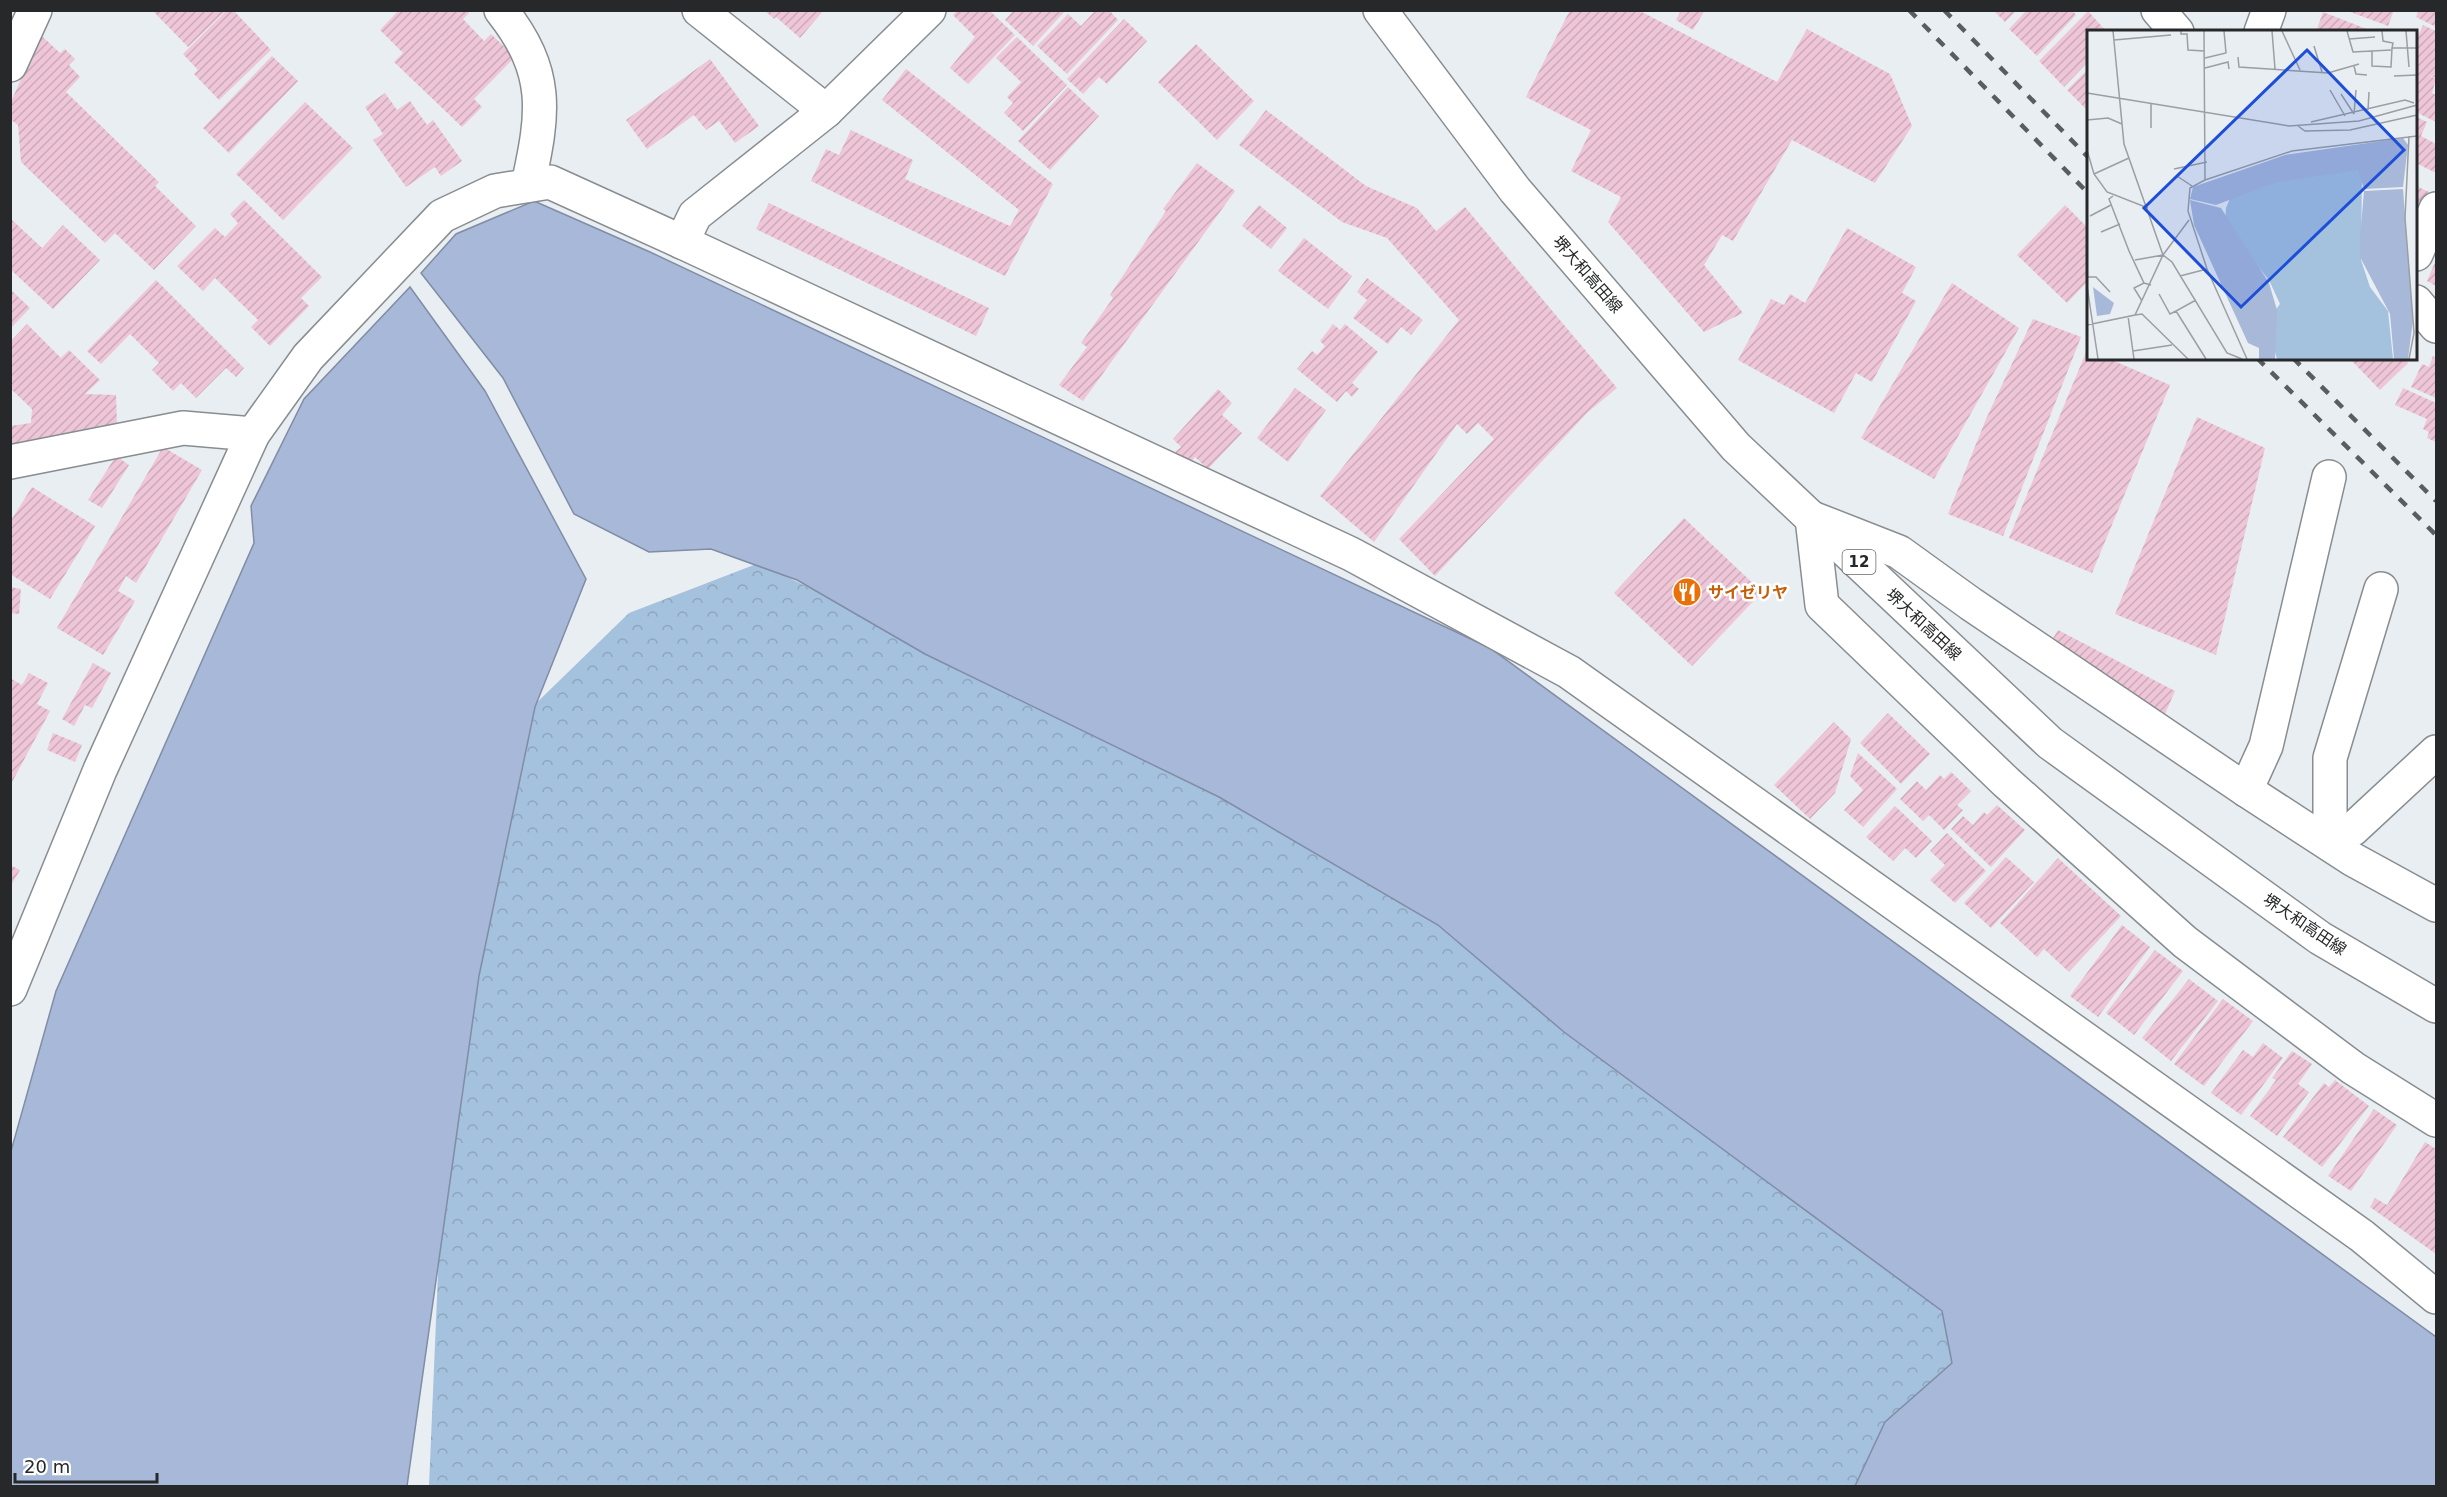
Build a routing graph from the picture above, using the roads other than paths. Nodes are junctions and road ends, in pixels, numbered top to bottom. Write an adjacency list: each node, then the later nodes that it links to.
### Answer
1 (501, 10): 10 (street)
2 (699, 10): 9 (street)
3 (928, 10): 9 (street)
4 (1380, 10): 19 (street, 堺大和高田線 / 12)
5 (2158, 10): 7 (street)
6 (2269, 10): 8 (street)
7 (2175, 30)
8 (2262, 30)
9 (825, 111): 12 (street)
10 (528, 185): 12 (street); 16 (street)
11 (2436, 209): 13 (street)
12 (682, 242): 29 (street)
13 (2417, 250)
14 (2417, 304): 15 (street)
15 (2436, 326)
16 (253, 435): 17 (street); 25 (street)
17 (10, 462)
18 (2329, 477): 22 (street)
19 (1812, 518): 22 (street); 27 (street, 堺大和高田線 / 12); 28 (street)
20 (2381, 589): 23 (street)
21 (2436, 752): 23 (street)
22 (2246, 790): 23 (street)
23 (2330, 844): 24 (street)
24 (2436, 904)
25 (18, 947): 26 (street)
26 (10, 989)
27 (2436, 1006)
28 (2436, 1120)
29 (2436, 1297)

